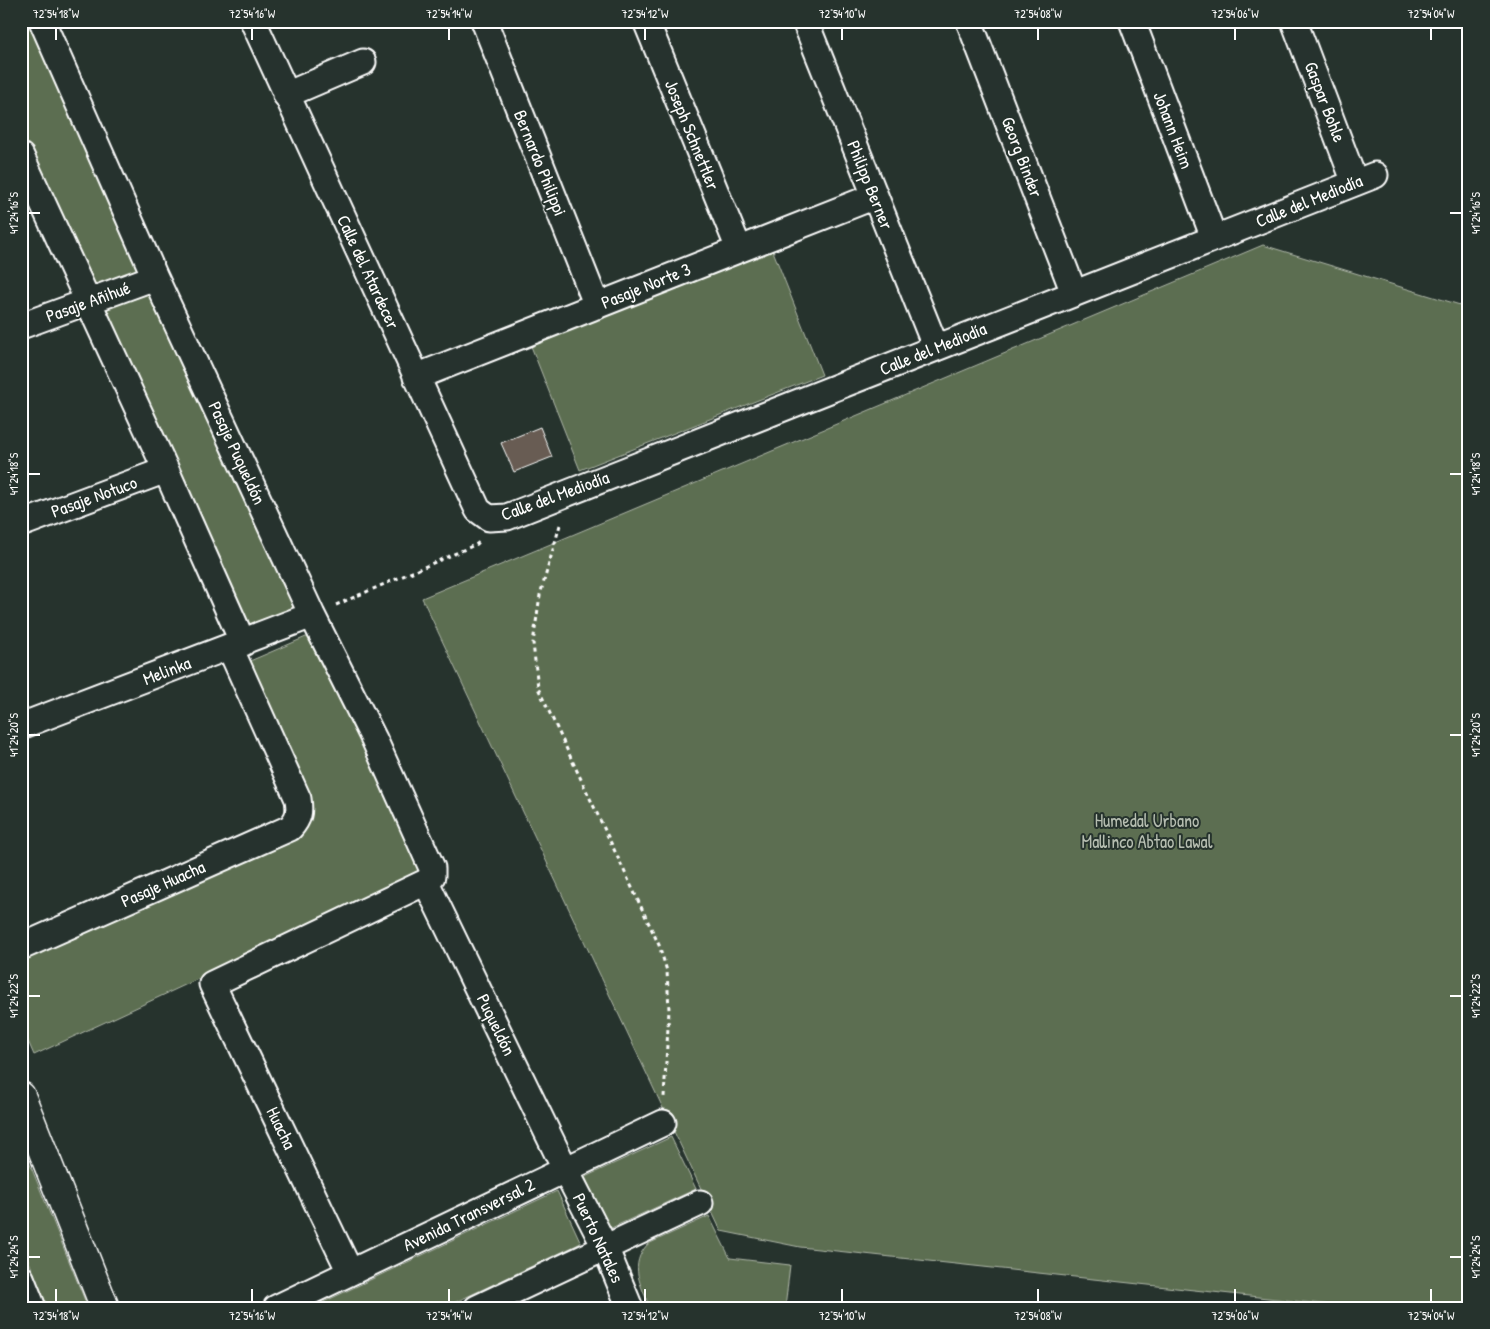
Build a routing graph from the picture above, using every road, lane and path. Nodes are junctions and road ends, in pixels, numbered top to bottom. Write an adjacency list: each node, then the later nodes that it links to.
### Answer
1 (42, 21): 16 (street, Pasaje Puqueldón)
2 (253, 21): 10 (street, Calle del Atardecer)
3 (484, 21): 19 (street, Bernardo Philippi)
4 (646, 21): 15 (street, Joseph Schnettler)
5 (805, 21): 13 (street, Philipp Berner)
6 (969, 21): 17 (street, Georg Binder)
7 (1132, 21): 14 (street, Johann Heim)
8 (1294, 21): 12 (street, Gaspar Bohle)
9 (363, 62): 10 (street)
10 (286, 95): 22 (street, Calle del Atardecer)
11 (21, 156): 18 (street)
12 (1365, 178): 14 (street, Calle del Mediodía)
13 (875, 196): 15 (street, Pasaje Norte 3); 21 (street, Philipp Berner)
14 (1214, 238): 17 (street, Calle del Mediodía)
15 (739, 249): 19 (street, Pasaje Norte 3)
16 (156, 277): 18 (street, Pasaje Añihué); 27 (street, Pasaje Puqueldón)
17 (1074, 293): 21 (street, Calle del Mediodía)
18 (89, 301): 20 (street, Pasaje Añihué); 23 (street)
19 (597, 306): 22 (street, Pasaje Norte 3)
20 (21, 326)
21 (936, 348): 24 (street, Calle del Mediodía)
22 (416, 377): 25 (street, Calle del Atardecer)
23 (166, 470): 26 (street, Pasaje Notuco); 28 (street)
24 (569, 493): 25 (street, Calle del Mediodía); 33 (path)
25 (489, 518): 27 (path)
26 (21, 524)
27 (312, 615): 28 (street, Melinka); 30 (street, Pasaje Puqueldón)
28 (236, 645): 29 (street, Melinka); 31 (street, Pasaje Huacha)
29 (21, 726)
30 (426, 882): 34 (street, Puqueldón); 37 (street, Huacha)
31 (21, 947)
32 (21, 1096): 40 (street)
33 (663, 1122): 34 (street, Avenida Transversal 2)
34 (565, 1169): 36 (street, Puerto Natales); 37 (street, Avenida Transversal 2)
35 (700, 1203): 36 (street)
36 (605, 1248): 42 (street); 43 (street, Puerto Natales)
37 (350, 1272): 41 (street, Avenida Transversal 2)
38 (21, 1278): 39 (street)
39 (33, 1308)
40 (105, 1308)
41 (276, 1308)
42 (477, 1308)
43 (630, 1308)

